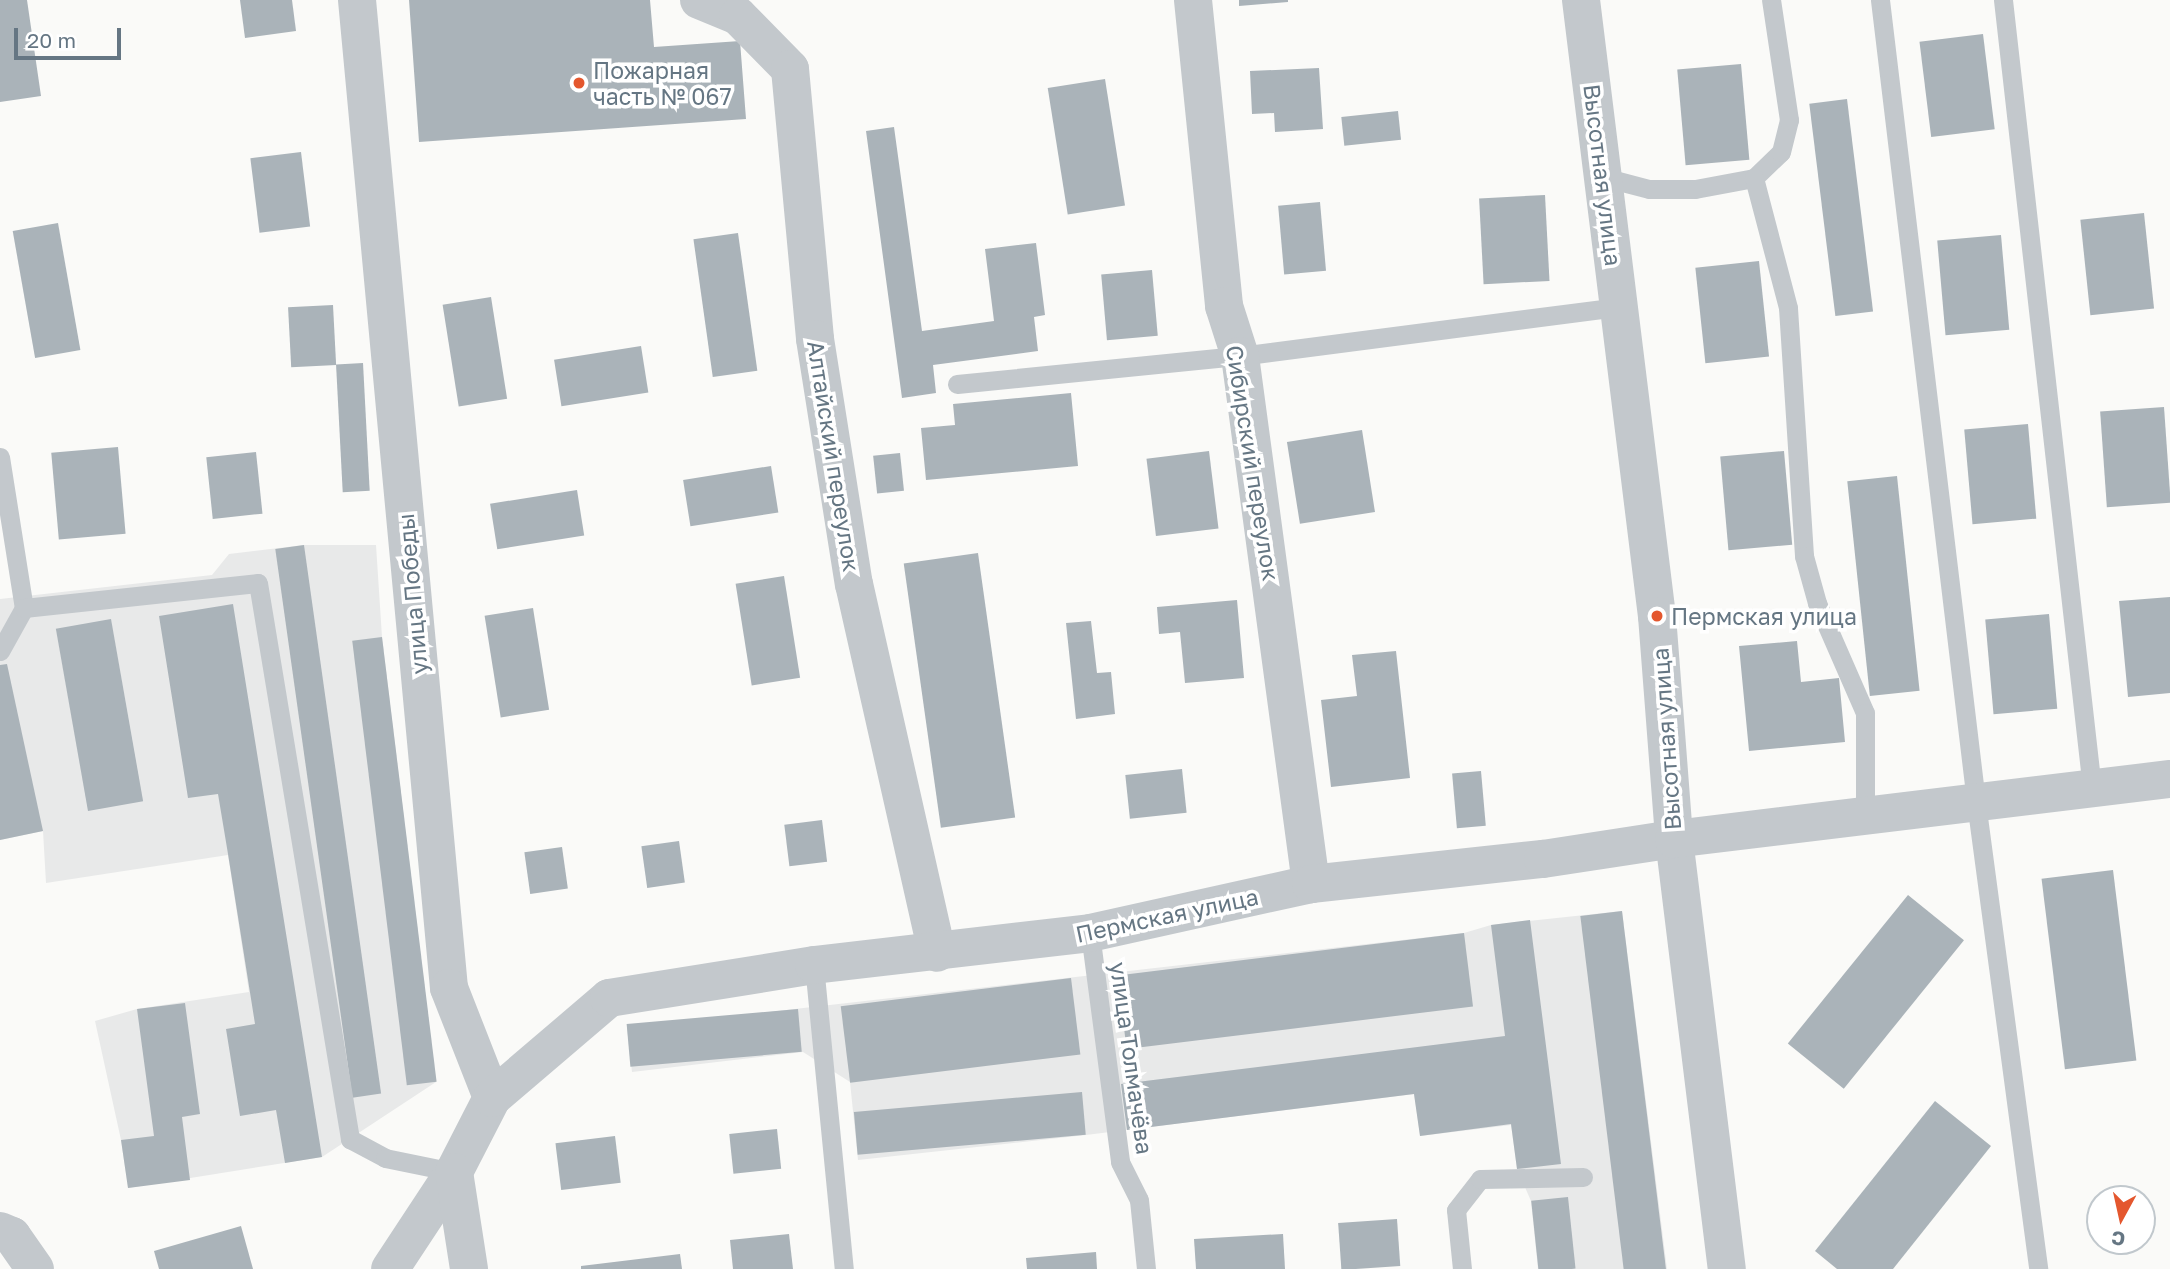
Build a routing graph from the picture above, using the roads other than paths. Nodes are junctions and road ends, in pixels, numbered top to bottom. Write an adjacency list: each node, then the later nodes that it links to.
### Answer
1 (357, 0): 25 (street, улица Победы)
2 (699, 0): 23 (street, Алтайский переулок)
3 (1193, 0): 11 (street, Сибирский переулок)
4 (1581, 0): 8 (street, Высотная улица)
5 (1771, 0): 9 (lane)
6 (1880, 0): 18 (lane)
7 (2003, 0): 17 (lane)
8 (1603, 177): 9 (lane); 10 (street, Высотная улица)
9 (1754, 178): 19 (lane)
10 (1619, 307): 11 (lane); 20 (street, Высотная улица)
11 (1240, 356): 12 (lane); 21 (street, Сибирский переулок)
12 (957, 384)
13 (0, 457): 14 (lane)
14 (24, 608): 15 (lane); 26 (lane)
15 (0, 651)
16 (2170, 779): 17 (street, Пермская улица)
17 (2092, 788): 18 (street, Пермская улица)
18 (1976, 802): 19 (street, Пермская улица); 36 (lane)
19 (1865, 816): 20 (street, Пермская улица)
20 (1674, 839): 21 (street, Пермская улица); 35 (street, Высотная улица)
21 (1311, 884): 22 (street, Пермская улица)
22 (1090, 933): 23 (street, Пермская улица); 33 (lane, улица Толмачёва)
23 (937, 953): 24 (street, Пермская улица)
24 (814, 965): 25 (street, Пермская улица); 32 (lane)
25 (492, 1098): 26 (street)
26 (454, 1172): 30 (street); 31 (street)
27 (1583, 1177): 34 (lane)
28 (0, 1231): 29 (street)
29 (34, 1269)
30 (390, 1269)
31 (469, 1269)
32 (844, 1269)
33 (1146, 1269)
34 (1462, 1269)
35 (1727, 1269)
36 (2038, 1269)

